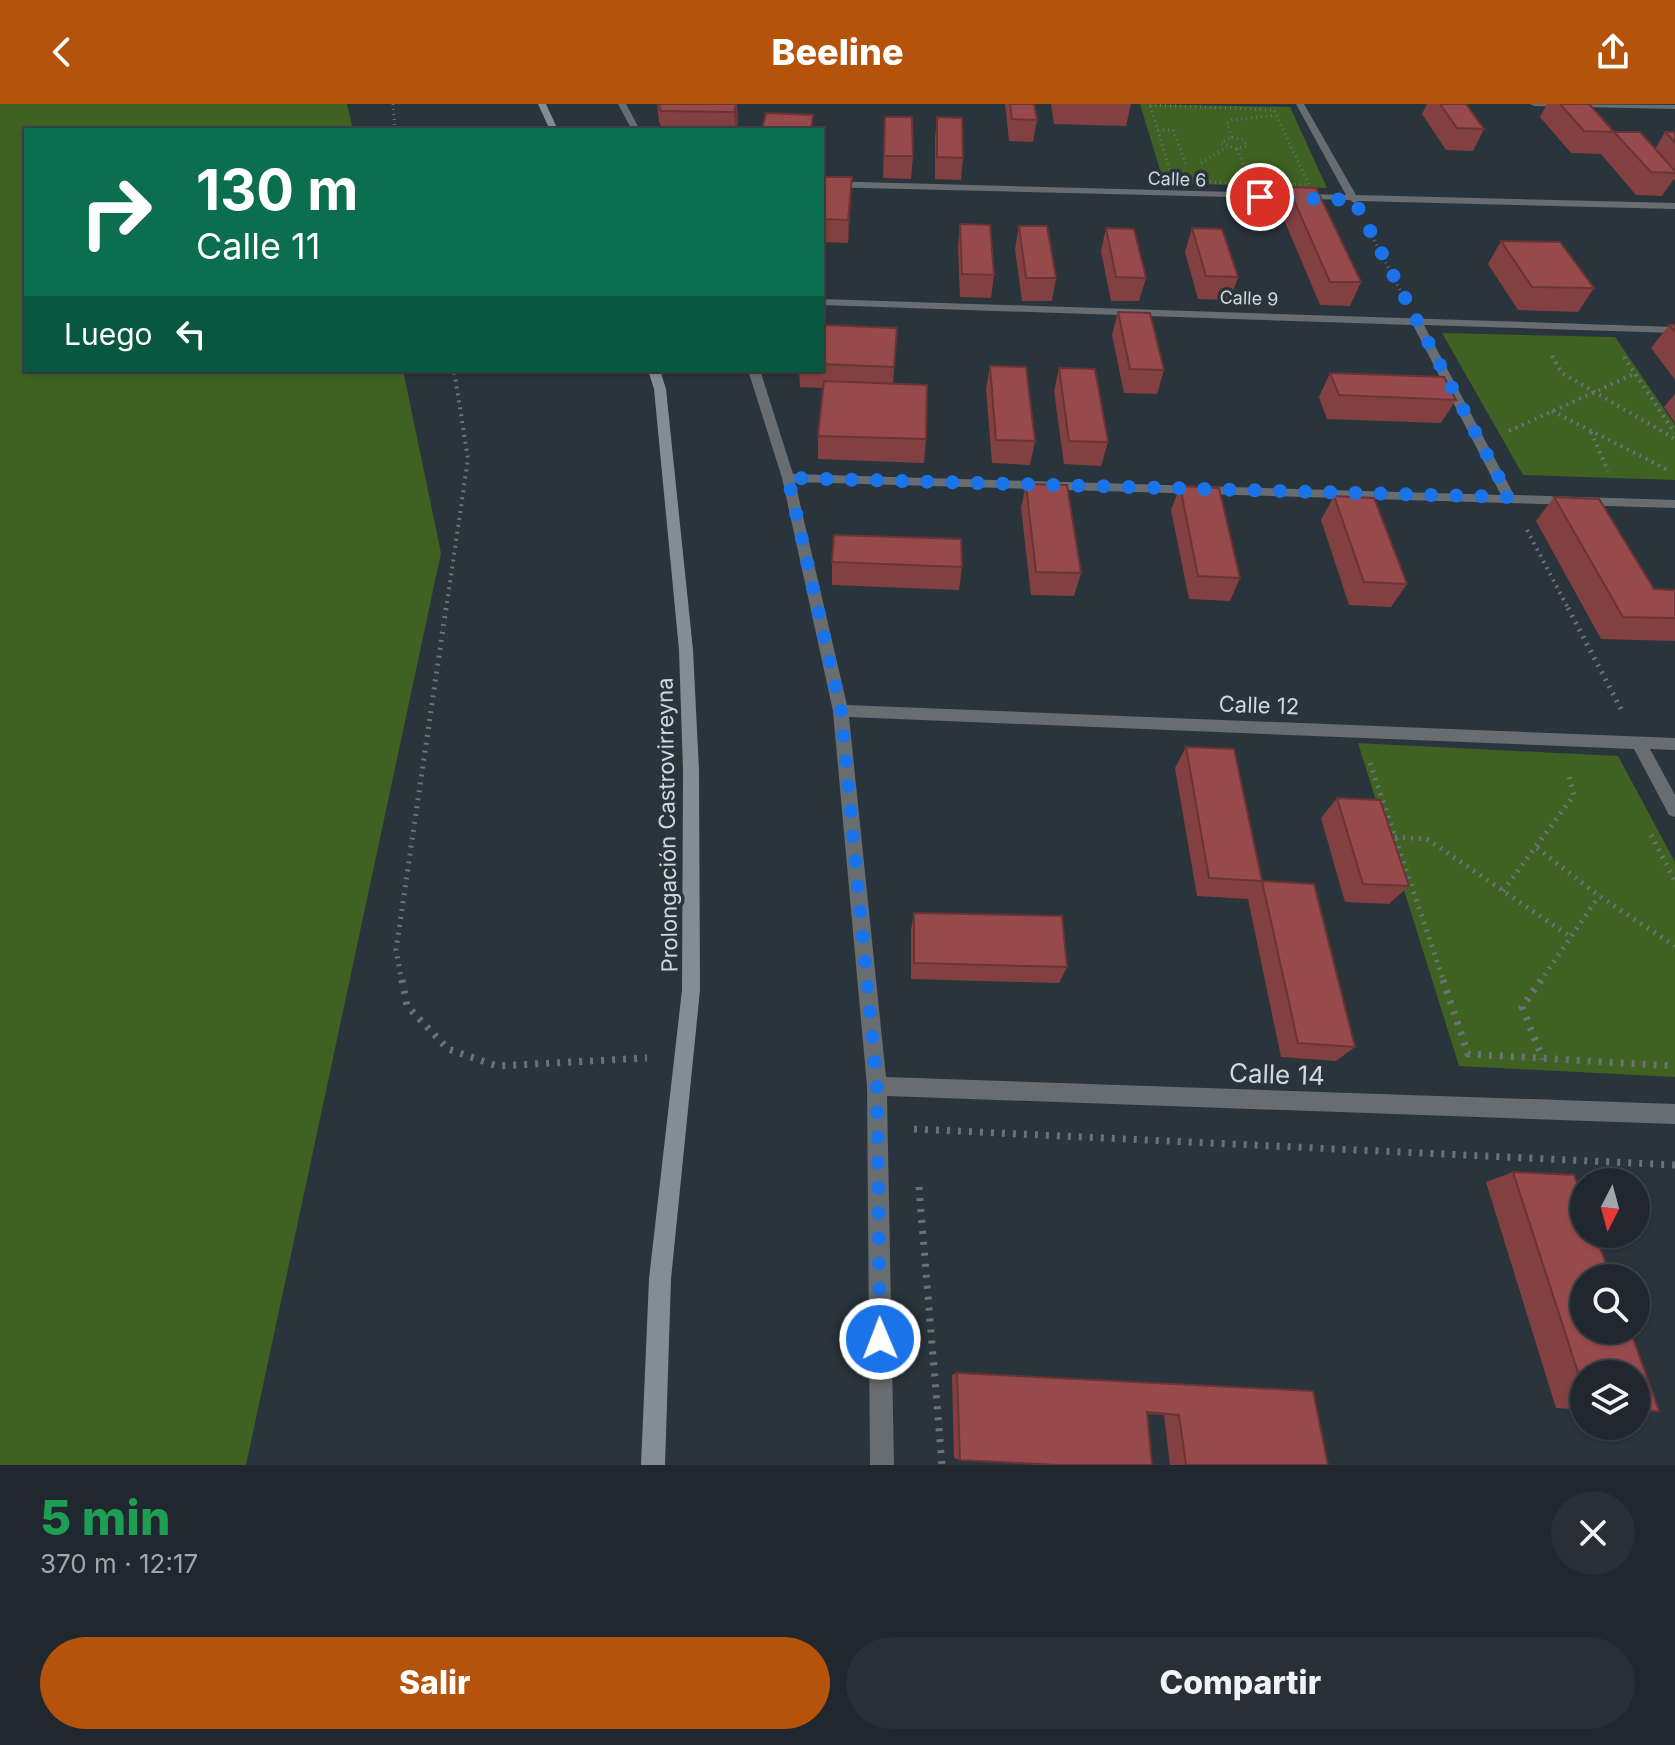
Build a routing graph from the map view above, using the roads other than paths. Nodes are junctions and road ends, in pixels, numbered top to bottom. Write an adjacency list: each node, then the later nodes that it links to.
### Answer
1 (542, 104): 6 (main road)
2 (622, 104): 7 (street)
3 (1300, 104): 9 (street)
4 (1534, 104): 5 (street)
5 (1675, 107)
6 (553, 128)
7 (635, 128)
8 (824, 184): 9 (street, Calle 6)
9 (1354, 200): 10 (street, Calle 6)
10 (1675, 206)
11 (824, 302): 12 (street, Calle 9)
12 (1417, 322): 13 (street, Calle 9); 17 (street)
13 (1675, 330)
14 (655, 372): 25 (main road, Prolongación Castrovirreyna)
15 (755, 372): 16 (street)
16 (788, 478): 17 (street); 19 (street)
17 (1509, 497): 18 (street)
18 (1675, 504)
19 (841, 711): 20 (street, Calle 12); 23 (street)
20 (1638, 742): 21 (street, Calle 12); 22 (street)
21 (1675, 744)
22 (1675, 810)
23 (877, 1086): 24 (street, Calle 14); 26 (street)
24 (1675, 1114)
25 (653, 1465)
26 (882, 1465)

